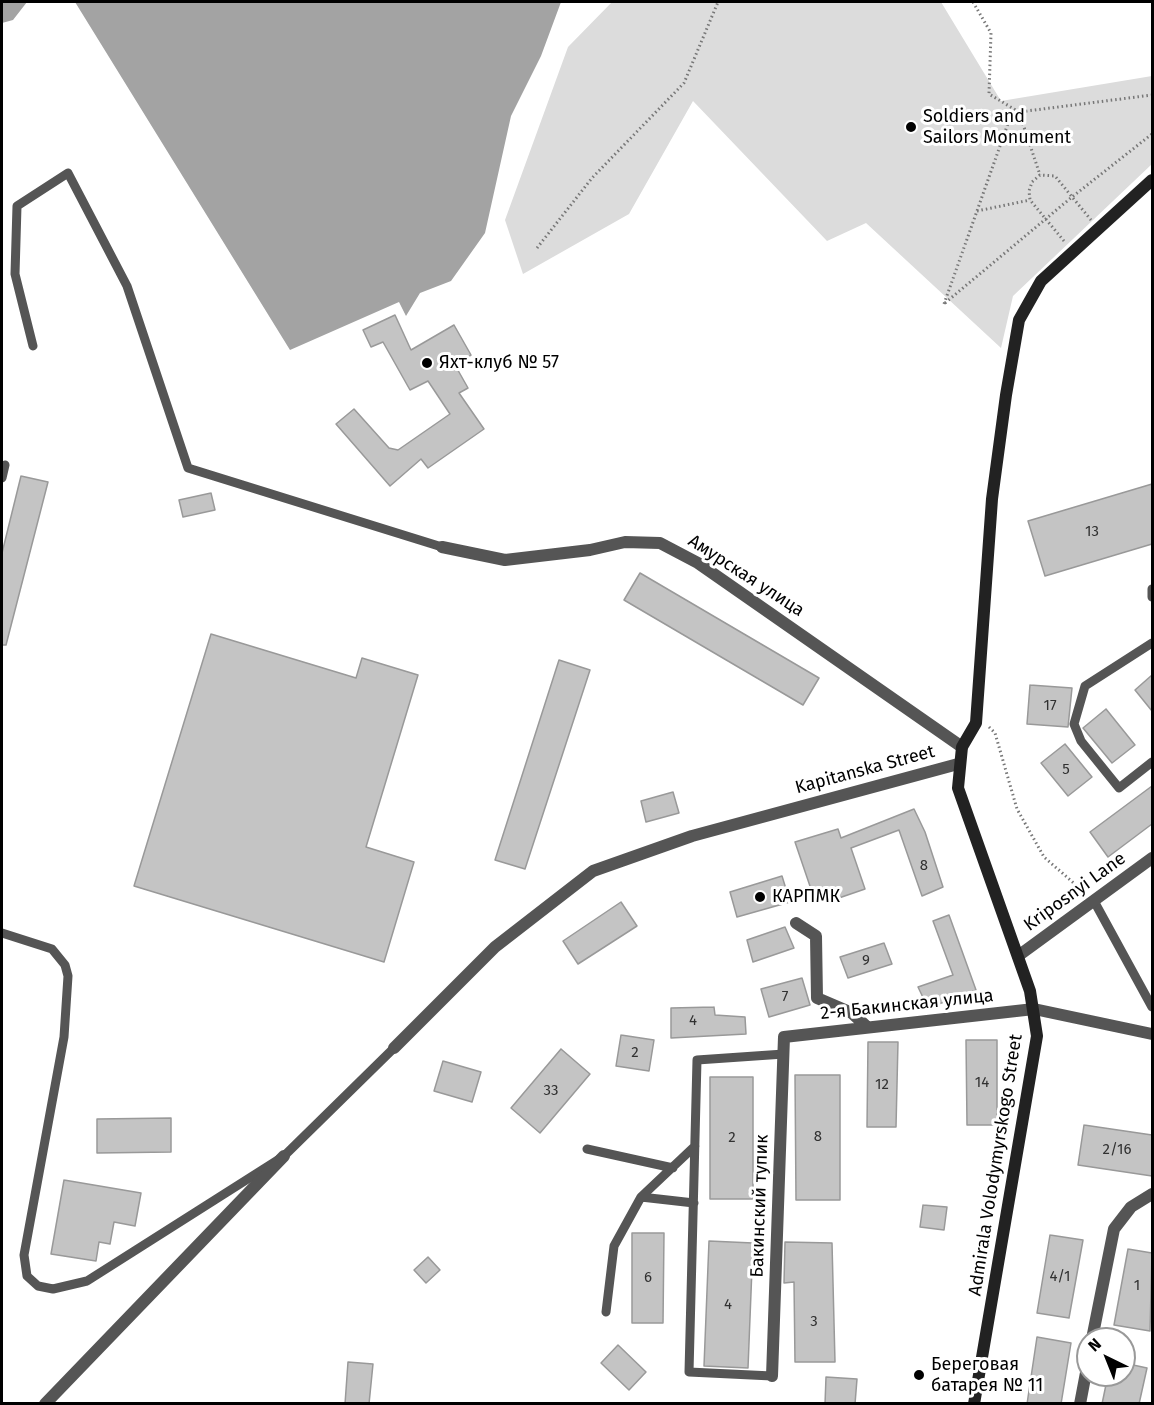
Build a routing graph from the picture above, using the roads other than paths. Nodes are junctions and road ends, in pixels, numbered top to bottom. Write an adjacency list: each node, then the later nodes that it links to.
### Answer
1 (1152, 180): 9 (main road, Kapitanska Street)
2 (33, 346): 5 (lane)
3 (5, 465): 4 (lane)
4 (2, 478)
5 (442, 547): 9 (street, Амурская улица)
6 (1152, 589): 7 (lane)
7 (1152, 597)
8 (1152, 643): 10 (lane)
9 (962, 747): 11 (main road, Kapitanska Street)
10 (1152, 762)
11 (958, 764): 16 (main road, Admirala Volodymyrskogo Street); 22 (street, Kapitanska Street)
12 (1152, 858): 13 (street, Kriposnyi Lane)
13 (1094, 901): 16 (street, Kriposnyi Lane); 17 (lane)
14 (796, 923): 19 (street)
15 (2, 933): 26 (lane)
16 (1018, 956): 18 (main road, Admirala Volodymyrskogo Street)
17 (1152, 1006)
18 (1034, 1009): 19 (street, 2-я Бакинская улица); 20 (street, 2-я Бакинская улица); 36 (main road, Admirala Volodymyrskogo Street)
19 (867, 1028): 21 (street, 2-я Бакинская улица)
20 (1152, 1034)
21 (784, 1037): 23 (street, Бакинский тупик)
22 (394, 1048): 26 (lane)
23 (784, 1054): 24 (lane); 33 (street, Бакинский тупик)
24 (695, 1146): 27 (lane); 30 (lane)
25 (587, 1149): 27 (lane)
26 (284, 1156): 35 (street)
27 (673, 1168): 29 (lane)
28 (1152, 1194): 32 (street)
29 (641, 1197): 30 (lane); 31 (lane)
30 (694, 1203): 33 (lane)
31 (606, 1312)
32 (1094, 1327)
33 (772, 1376)
34 (1083, 1387): 37 (street)
35 (45, 1404)
36 (974, 1404)
37 (1080, 1404)

